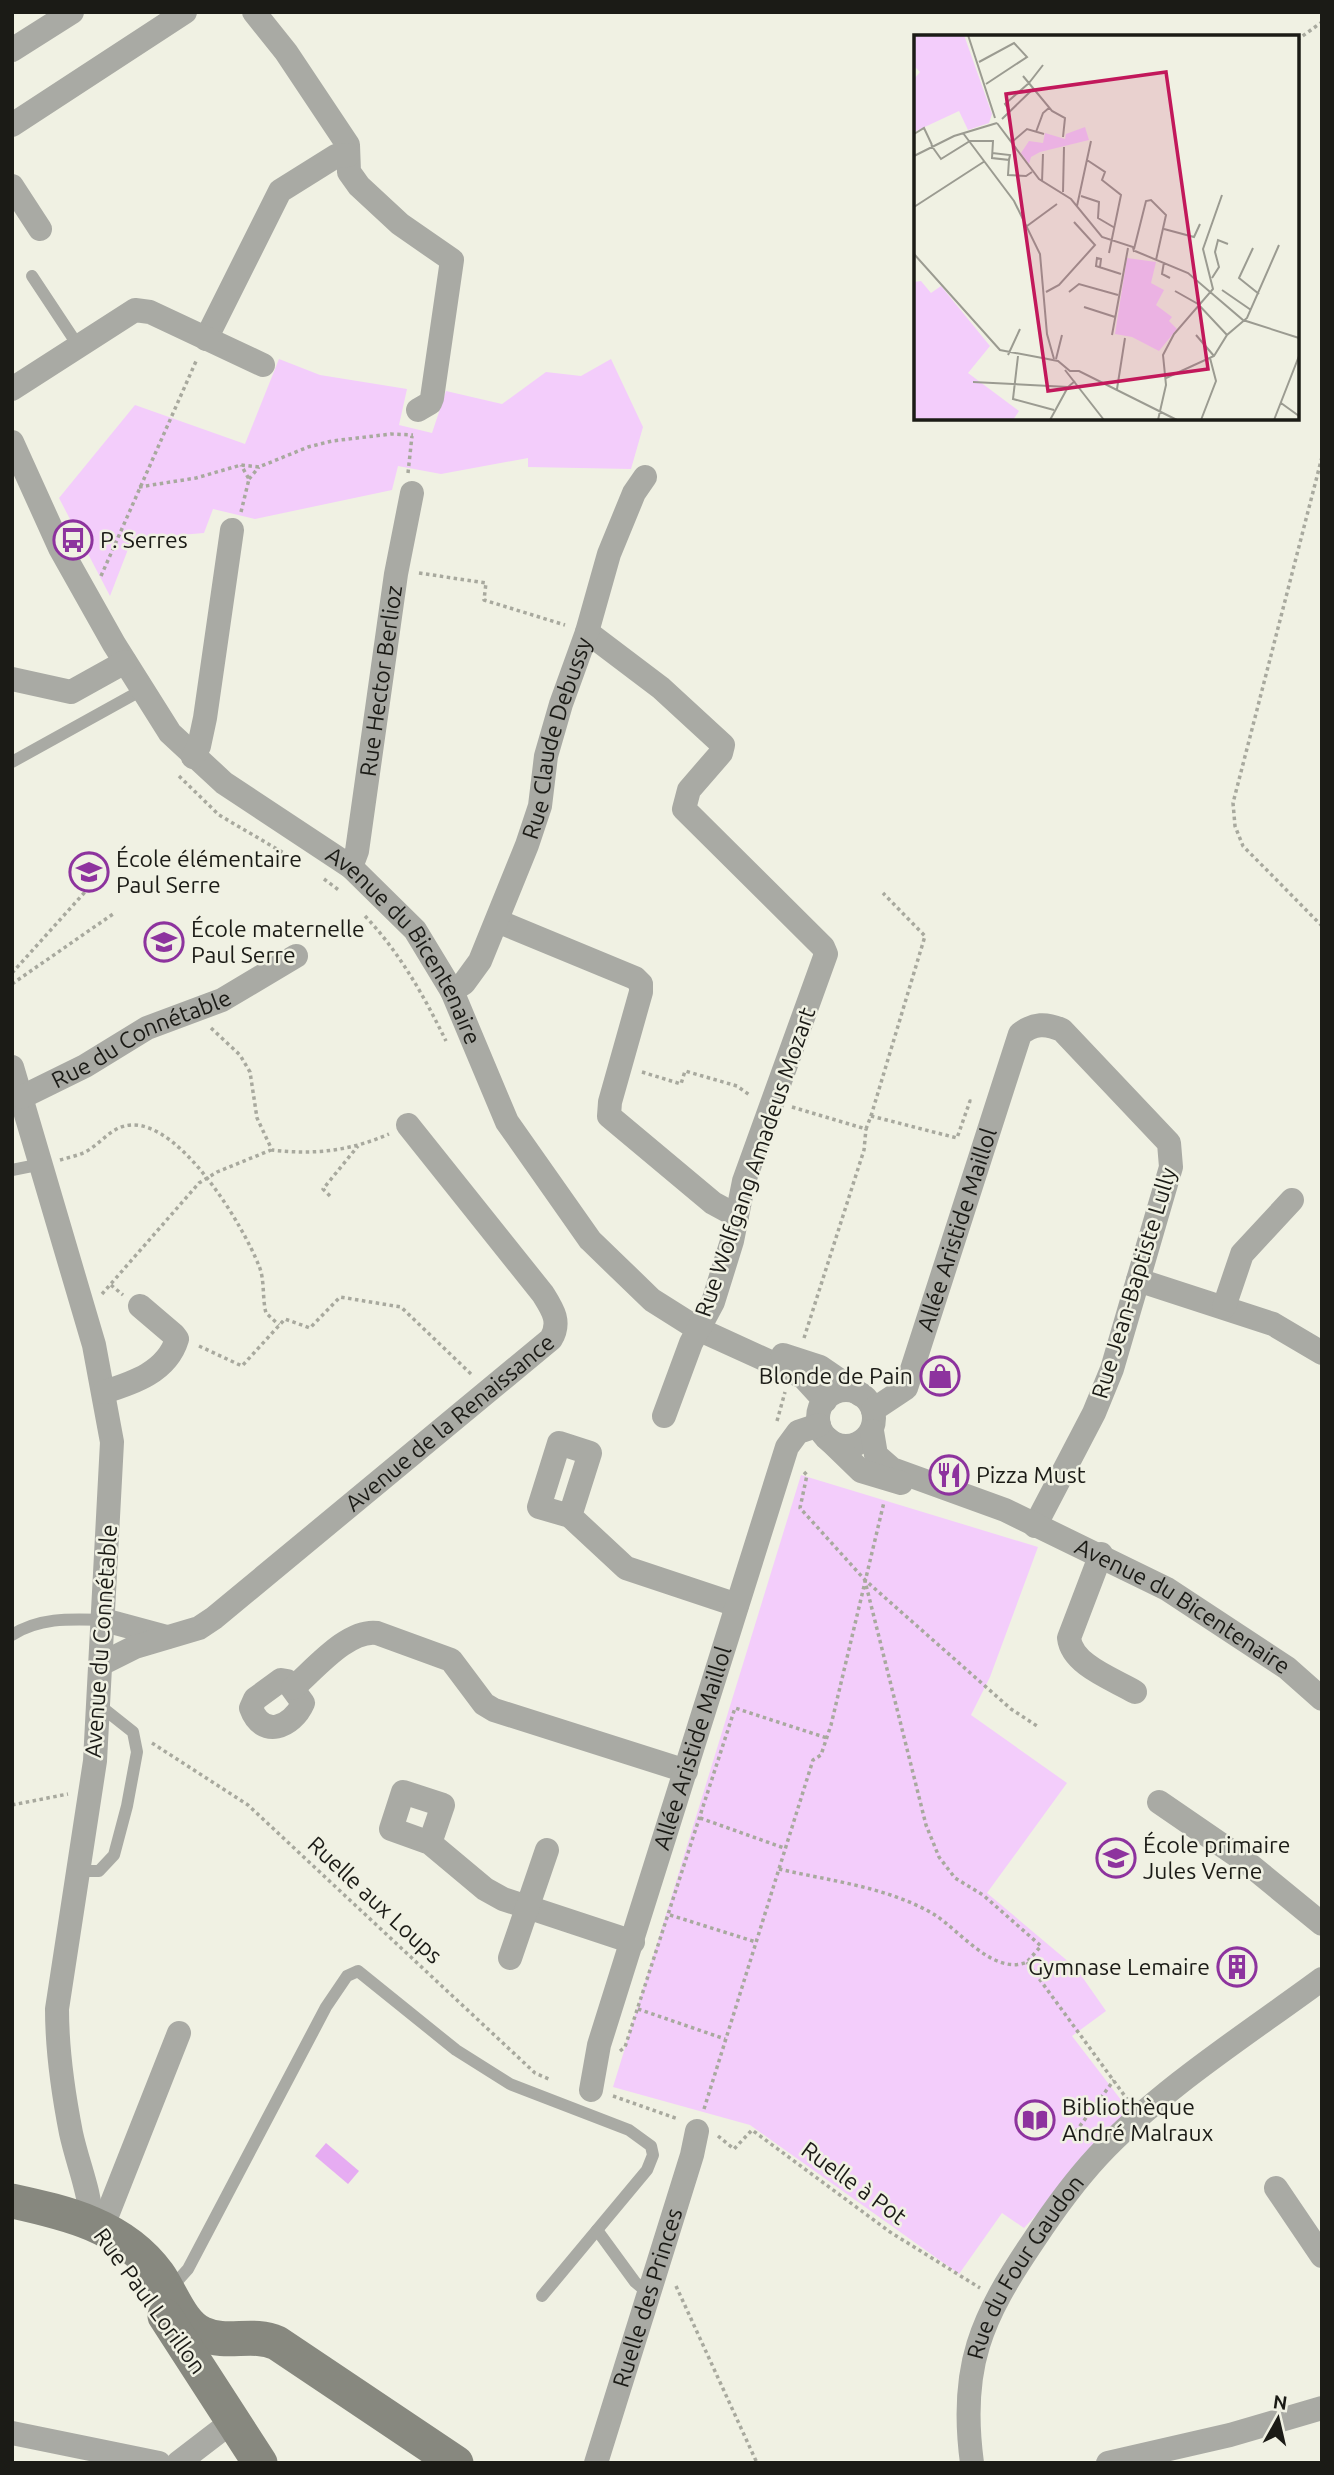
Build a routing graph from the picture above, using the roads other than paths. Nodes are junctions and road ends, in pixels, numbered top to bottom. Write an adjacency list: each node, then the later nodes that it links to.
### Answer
1 (72, 12): 4 (street)
2 (185, 12): 5 (street)
3 (254, 12): 6 (street)
4 (12, 50)
5 (12, 125)
6 (348, 155): 10 (street); 14 (street)
7 (12, 186): 8 (street)
8 (40, 229)
9 (32, 275): 11 (lane)
10 (206, 339): 11 (street); 12 (street)
11 (79, 347): 13 (street)
12 (262, 365)
13 (12, 389)
14 (418, 410)
15 (12, 442): 20 (street, Avenue du Bicentenaire)
16 (645, 477): 19 (street, Rue Claude Debussy)
17 (412, 493): 25 (street, Rue Hector Berlioz)
18 (232, 530): 24 (street)
19 (587, 632): 26 (street, Rue Claude Debussy); 36 (street, Rue Wolfgang Amadeus Mozart)
20 (125, 662): 21 (street); 22 (street, Avenue du Bicentenaire)
21 (12, 679)
22 (142, 690): 23 (lane); 24 (street, Avenue du Bicentenaire)
23 (12, 761)
24 (185, 766): 25 (street, Avenue du Bicentenaire)
25 (351, 867): 28 (street, Avenue du Bicentenaire)
26 (497, 921): 28 (street, Rue Claude Debussy); 36 (street)
27 (296, 956): 31 (street, Rue du Connétable)
28 (452, 991): 40 (street, Avenue du Bicentenaire)
29 (1020, 1034): 37 (street, Rue Jean-Baptiste Lully); 45 (street, Allée Aristide Maillol)
30 (12, 1067): 31 (street, Avenue du Connétable)
31 (22, 1097): 33 (street, Avenue du Connétable)
32 (408, 1125): 54 (street, Avenue de la Renaissance)
33 (42, 1164): 34 (lane); 43 (street, Avenue du Connétable)
34 (12, 1170)
35 (1292, 1200): 39 (street)
36 (737, 1216): 40 (street, Rue Wolfgang Amadeus Mozart)
37 (1138, 1280): 39 (street); 49 (street, Rue Jean-Baptiste Lully)
38 (139, 1306): 43 (street)
39 (1224, 1307): 42 (street)
40 (698, 1329): 41 (street, Avenue du Bicentenaire); 46 (street, Rue Wolfgang Amadeus Mozart)
41 (727, 1342): 44 (street, Avenue du Bicentenaire); 45 (street, Avenue du Bicentenaire)
42 (1322, 1353)
43 (104, 1392): 52 (street, Avenue du Connétable)
44 (825, 1401): 45 (street); 47 (street)
45 (869, 1412): 47 (street); 49 (street, Avenue du Bicentenaire)
46 (664, 1416)
47 (823, 1432): 49 (street, Avenue du Bicentenaire); 51 (street, Allée Aristide Maillol)
48 (570, 1516): 51 (street)
49 (1035, 1526): 50 (street, Avenue du Bicentenaire)
50 (1101, 1554): 57 (street); 58 (street, Avenue du Bicentenaire)
51 (737, 1605): 60 (street, Allée Aristide Maillol)
52 (104, 1620): 53 (lane); 54 (street); 55 (street, Avenue du Connétable)
53 (12, 1636)
54 (168, 1637): 55 (street, Avenue de la Renaissance)
55 (101, 1664): 59 (street, Avenue du Connétable)
56 (293, 1688): 60 (street)
57 (1135, 1692)
58 (1322, 1699)
59 (99, 1705): 64 (street, Avenue du Connétable); 64 (lane)
60 (686, 1771): 67 (street, Allée Aristide Maillol)
61 (1159, 1802): 66 (street)
62 (430, 1843): 65 (street)
63 (547, 1850): 65 (street)
64 (78, 1871): 75 (street, Avenue du Connétable)
65 (528, 1907): 67 (street); 68 (street)
66 (1322, 1924)
67 (633, 1942): 71 (street, Allée Aristide Maillol)
68 (510, 1958)
69 (1322, 1979): 91 (street, Rue du Four Gaudon)
70 (179, 2034): 75 (street)
71 (591, 2090)
72 (697, 2131): 78 (street, Ruelle des Princes)
73 (1276, 2188): 77 (street)
74 (12, 2201): 75 (main road)
75 (97, 2225): 79 (main road, Rue Paul Lorillon)
76 (597, 2230): 78 (lane); 79 (lane); 80 (lane)
77 (1322, 2256)
78 (647, 2292): 90 (street, Ruelle des Princes)
79 (162, 2296): 81 (main road, Rue Paul Lorillon); 82 (main road, Rue Paul Lorillon)
80 (542, 2296)
81 (224, 2339): 82 (street); 89 (main road)
82 (207, 2379): 84 (main road, Rue Paul Lorillon)
83 (1322, 2408): 92 (street)
84 (234, 2420): 87 (street); 88 (main road, Rue Paul Lorillon)
85 (12, 2434): 86 (street)
86 (159, 2463)
87 (178, 2463)
88 (260, 2463)
89 (456, 2463)
90 (596, 2463)
91 (972, 2463)
92 (1108, 2463)

